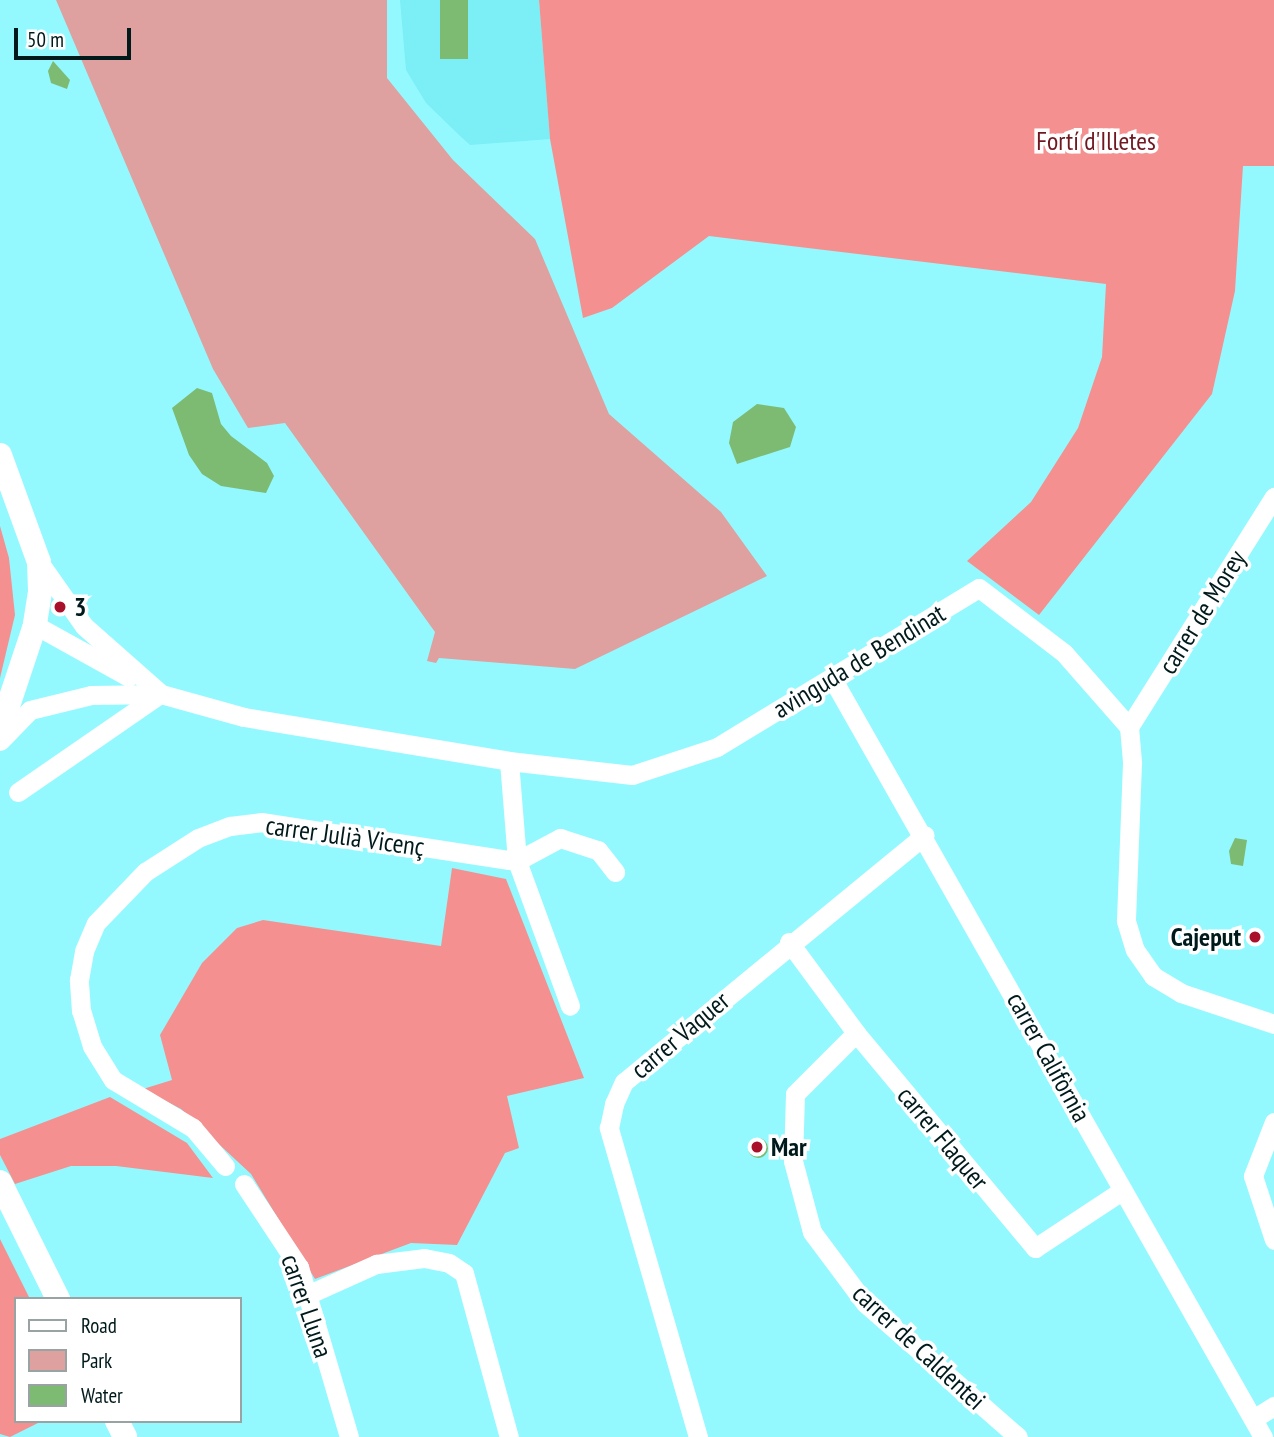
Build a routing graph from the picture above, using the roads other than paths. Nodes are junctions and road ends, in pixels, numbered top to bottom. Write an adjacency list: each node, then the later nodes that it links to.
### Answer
1 (0, 455): 3 (main road)
2 (1274, 497): 7 (street, carrer de Morey)
3 (39, 562): 4 (main road); 6 (street, avinguda de Bendinat)
4 (35, 625): 6 (street, avinguda de Bendinat); 8 (main road)
5 (832, 678): 7 (street, avinguda de Bendinat); 10 (street, avinguda de Bendinat); 12 (street, carrer Califòrnia)
6 (161, 694): 9 (street, avinguda de Bendinat); 10 (street, avinguda de Bendinat); 11 (street)
7 (1129, 727): 17 (street)
8 (0, 730)
9 (0, 741)
10 (509, 761): 13 (street)
11 (18, 792)
12 (925, 835): 15 (street, carrer Vaquer); 23 (street, carrer Califòrnia)
13 (517, 861): 14 (street); 16 (street); 20 (street, carrer Julià Vicenç)
14 (615, 872)
15 (789, 942): 18 (street, carrer Flaquer); 31 (street, carrer Vaquer)
16 (570, 1006)
17 (1274, 1024)
18 (856, 1033): 23 (street, carrer Flaquer); 32 (street, carrer de Caldentei)
19 (1274, 1122): 24 (street)
20 (225, 1166)
21 (0, 1182): 26 (main road)
22 (244, 1184): 25 (street, carrer Lluna)
23 (1123, 1190): 28 (street, carrer Califòrnia)
24 (1274, 1240)
25 (307, 1295): 29 (street, carrer Lluna); 30 (street)
26 (57, 1297)
27 (1274, 1406): 28 (street)
28 (1253, 1419): 33 (street, carrer Califòrnia)
29 (349, 1437)
30 (509, 1437)
31 (698, 1437)
32 (1018, 1437)
33 (1263, 1437)

